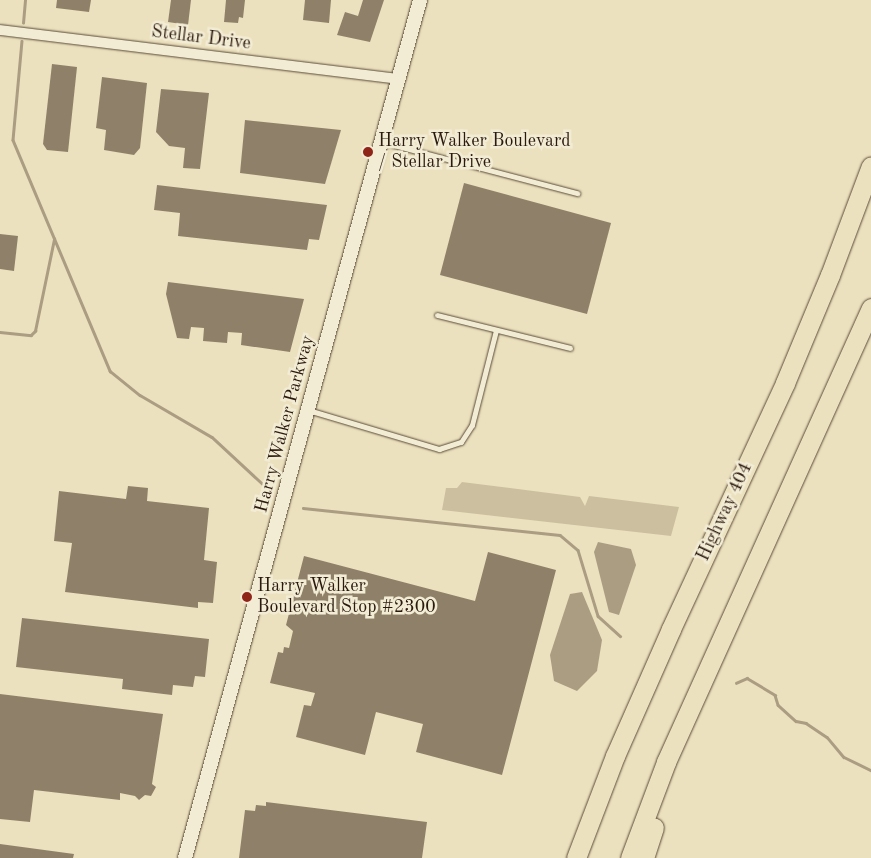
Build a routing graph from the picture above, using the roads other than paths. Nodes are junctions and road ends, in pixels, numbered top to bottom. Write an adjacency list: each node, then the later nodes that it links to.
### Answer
1 (420, 0): 3 (street, Harry Walker Parkway)
2 (0, 30): 3 (street, Stellar Drive)
3 (399, 79): 4 (street, Harry Walker Parkway)
4 (382, 142): 6 (lane); 11 (street, Harry Walker Parkway)
5 (871, 166): 14 (highway, Highway 404)
6 (577, 193)
7 (871, 308): 12 (highway)
8 (437, 315): 9 (lane)
9 (496, 330): 10 (lane); 11 (lane)
10 (570, 348)
11 (308, 410): 13 (street, Harry Walker Parkway)
12 (696, 698): 15 (highway); 16 (highway)
13 (185, 858)
14 (576, 858)
15 (630, 858)
16 (644, 858)

